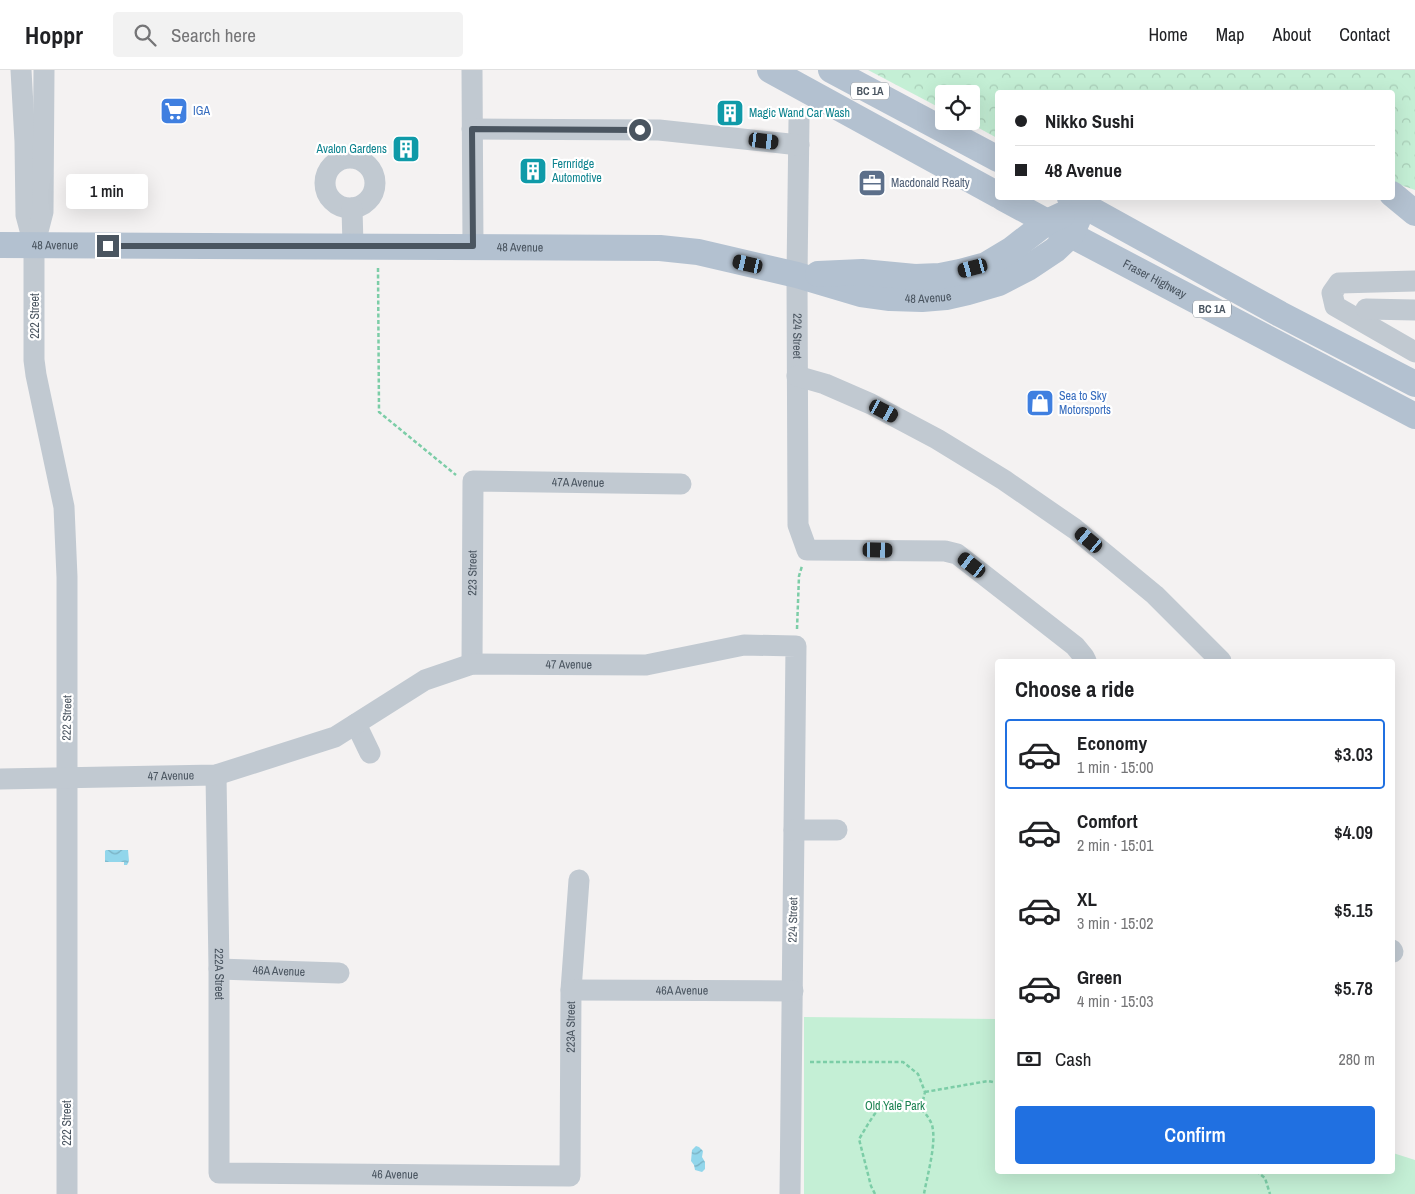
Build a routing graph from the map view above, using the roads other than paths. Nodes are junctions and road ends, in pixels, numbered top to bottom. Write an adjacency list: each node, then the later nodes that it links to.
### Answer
1 (21, 70): 19 (street, 222 Street)
2 (44, 70): 19 (street, 222 Street)
3 (472, 70): 7 (street)
4 (770, 70): 10 (main road, BC 1A)
5 (831, 70): 9 (main road, BC 1A)
6 (799, 120): 8 (street, 224 Street)
7 (472, 129): 8 (street); 21 (street)
8 (798, 145): 22 (street, 224 Street)
9 (995, 157)
10 (995, 193)
11 (1395, 196): 15 (main road)
12 (1007, 200): 16 (main road, Fraser Highway / BC 1A)
13 (1082, 200): 16 (main road, 48 Avenue); 17 (main road, 48 Avenue); 28 (main road, BC 1A)
14 (352, 208): 20 (street)
15 (1415, 212)
16 (1047, 222): 17 (main road, Fraser Highway / BC 1A); 22 (main road, 48 Avenue)
17 (1071, 235): 22 (main road, 48 Avenue); 29 (main road, Fraser Highway / BC 1A)
18 (0, 245): 19 (main road, 48 Avenue)
19 (34, 246): 20 (main road, 48 Avenue); 40 (street, 222 Street)
20 (365, 246): 21 (main road, 48 Avenue)
21 (473, 246): 22 (main road, 48 Avenue)
22 (797, 275): 27 (street, 224 Street)
23 (1415, 281): 26 (street)
24 (1366, 309): 25 (street)
25 (1415, 310)
26 (1415, 352)
27 (797, 376): 33 (street, 224 Street); 34 (street)
28 (1415, 384)
29 (1415, 416)
30 (473, 481): 31 (street, 47A Avenue); 35 (street, 223 Street)
31 (681, 484)
32 (796, 646): 35 (street, 47 Avenue); 41 (street, 224 Street)
33 (1085, 659)
34 (1219, 659)
35 (472, 664): 36 (street, 47 Avenue)
36 (356, 724): 37 (street); 38 (street, 47 Avenue)
37 (370, 753)
38 (216, 775): 40 (street, 47 Avenue); 44 (street, 222A Street)
39 (0, 778): 40 (street, 47 Avenue)
40 (67, 778): 50 (street, 222 Street)
41 (794, 830): 42 (street); 47 (street, 224 Street)
42 (837, 830)
43 (579, 880): 46 (street, 223A Street)
44 (219, 969): 45 (street, 46A Avenue); 48 (street, 222A Street)
45 (339, 973)
46 (571, 990): 47 (street, 46A Avenue); 49 (street, 223A Street)
47 (793, 991): 51 (street, 224 Street)
48 (219, 1173): 49 (street, 46 Avenue)
49 (570, 1176)
50 (67, 1194)
51 (790, 1194)

